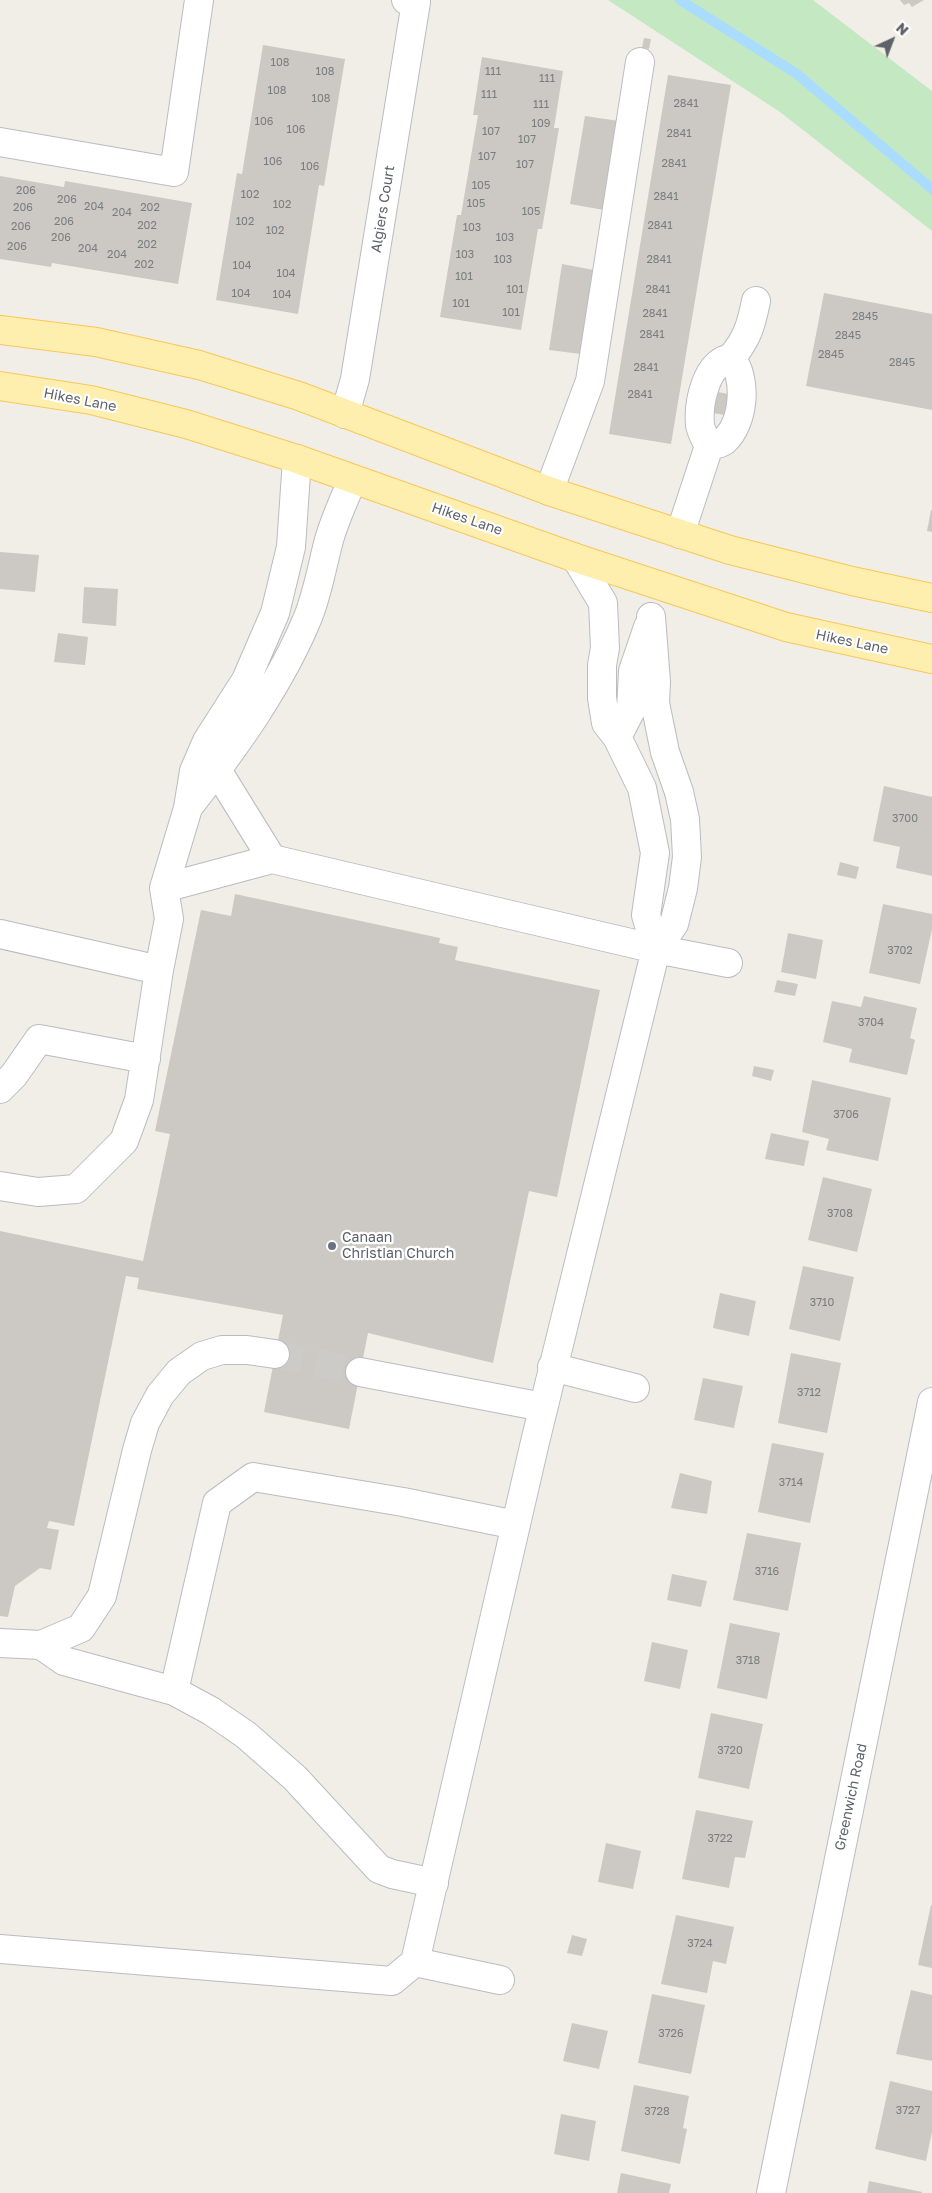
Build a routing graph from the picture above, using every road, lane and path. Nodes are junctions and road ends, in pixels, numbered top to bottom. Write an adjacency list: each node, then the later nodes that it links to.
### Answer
1 (199, 0): 4 (street)
2 (411, 1): 9 (street, Algiers Court)
3 (640, 62): 13 (street)
4 (0, 142)
5 (756, 301): 7 (street)
6 (0, 330): 9 (main road)
7 (731, 358): 10 (street); 10 (street)
8 (0, 386): 11 (main road, Hikes Lane)
9 (345, 414): 13 (main road)
10 (709, 446): 14 (street)
11 (298, 459): 12 (main road, Hikes Lane); 22 (street)
12 (353, 480): 15 (main road, Hikes Lane); 21 (street)
13 (549, 491): 14 (main road)
14 (680, 534): 17 (main road)
15 (576, 558): 16 (main road, Hikes Lane); 20 (street)
16 (662, 586): 18 (street); 19 (main road, Hikes Lane)
17 (932, 598)
18 (651, 617): 20 (street); 26 (street)
19 (932, 659)
20 (617, 737): 26 (street)
21 (217, 770): 22 (street); 23 (street)
22 (188, 808): 24 (street)
23 (272, 859): 24 (street); 26 (street)
24 (164, 888): 28 (street)
25 (0, 934): 28 (street)
26 (656, 949): 27 (street); 33 (street)
27 (728, 963)
28 (159, 970): 29 (street)
29 (146, 1059): 30 (street); 31 (street)
30 (0, 1089)
31 (0, 1186)
32 (275, 1354): 40 (street)
33 (552, 1368): 35 (street); 37 (street)
34 (360, 1372): 37 (street)
35 (635, 1388)
36 (932, 1402): 46 (street, Greenwich Road)
37 (543, 1407): 38 (street)
38 (516, 1525): 41 (street); 42 (street)
39 (0, 1643): 40 (street)
40 (42, 1645): 41 (street)
41 (174, 1691): 42 (street)
42 (434, 1882): 44 (street)
43 (0, 1949): 44 (street)
44 (415, 1962): 45 (street)
45 (500, 1980)
46 (771, 2193)

